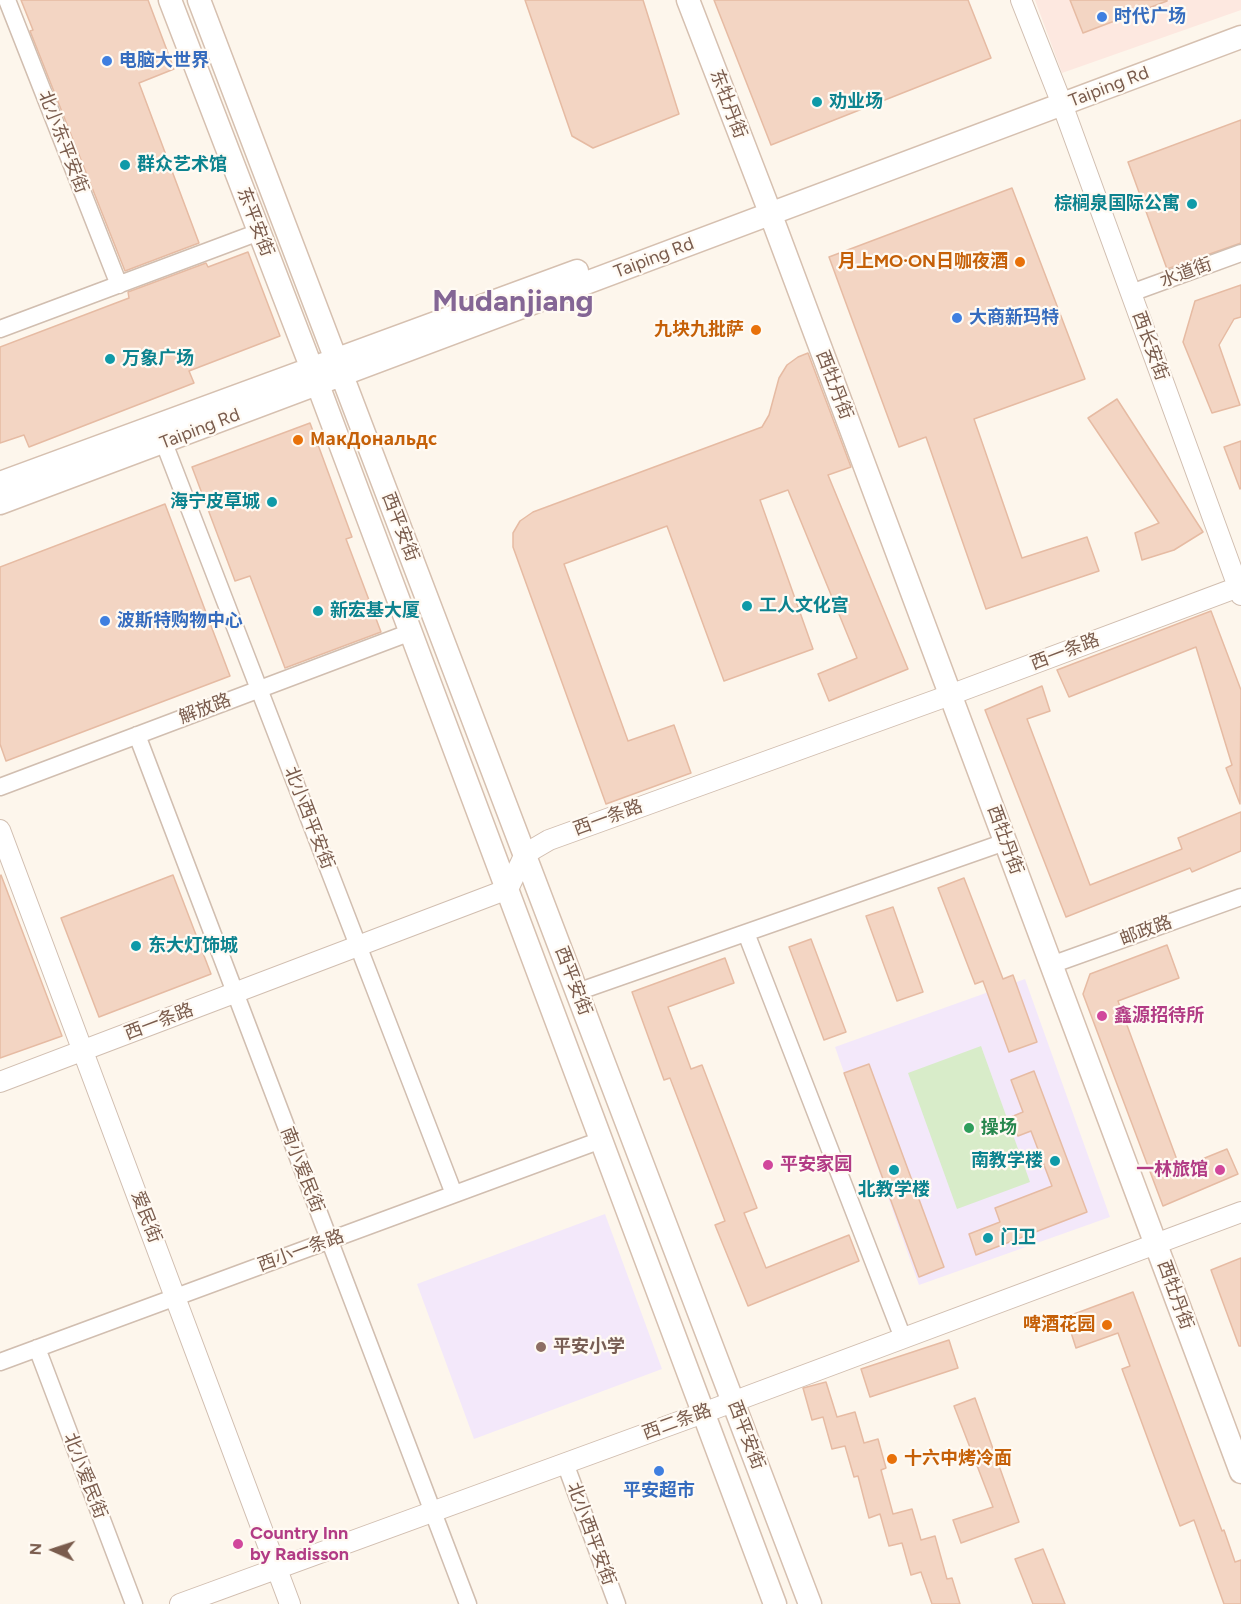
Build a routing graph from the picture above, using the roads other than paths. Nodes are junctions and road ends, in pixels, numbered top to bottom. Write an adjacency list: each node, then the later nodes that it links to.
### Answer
1 (7, 0): 12 (street, 北小东平安街)
2 (170, 0): 10 (main road, 东平安街)
3 (199, 0): 15 (main road, 东平安街)
4 (688, 0): 9 (main road, 东牡丹街)
5 (1021, 0): 8 (street, 西长安街)
6 (1241, 21): 8 (main road, Taiping Rd)
7 (1241, 37): 8 (main road, Taiping Rd)
8 (1059, 98): 9 (main road, Taiping Rd); 13 (street, 西长安街)
9 (768, 208): 15 (main road, Taiping Rd); 23 (main road, 西牡丹街)
10 (259, 232): 12 (street); 16 (main road, 东平安街)
11 (1241, 253): 13 (street, 水道街)
12 (119, 285): 14 (street)
13 (1131, 293): 20 (street, 西长安街)
14 (0, 329)
15 (339, 367): 16 (main road, Taiping Rd); 28 (main road, 西平安街)
16 (315, 376): 17 (main road, Taiping Rd); 18 (main road, Taiping Rd); 21 (main road, 西平安街)
17 (164, 443): 19 (main road, Taiping Rd); 22 (street, 北小西平安街)
18 (0, 483)
19 (0, 503)
20 (1240, 589): 23 (street, 西一条路)
21 (411, 632): 22 (street, 解放路); 29 (main road, 西平安街)
22 (259, 689): 24 (street, 解放路); 32 (street, 北小西平安街)
23 (950, 695): 27 (main road, 西牡丹街); 28 (street, 西一条路)
24 (136, 735): 25 (street, 解放路); 35 (street, 南小爱民街)
25 (0, 787)
26 (0, 830): 36 (street, 爱民街)
27 (1005, 842): 31 (street); 33 (main road, 西牡丹街)
28 (525, 854): 29 (street); 34 (main road, 西平安街)
29 (508, 890): 32 (street, 西一条路); 38 (main road, 西平安街)
30 (1241, 897): 33 (street, 邮政路)
31 (746, 933): 34 (street); 44 (street)
32 (359, 947): 35 (street, 西一条路); 39 (street, 北小西平安街)
33 (1051, 965): 42 (main road, 西牡丹街)
34 (578, 992): 47 (main road, 西平安街)
35 (235, 994): 36 (street, 西一条路); 41 (street, 南小爱民街)
36 (84, 1050): 37 (street, 西一条路); 43 (street, 爱民街)
37 (0, 1082)
38 (601, 1140): 39 (street, 西小一条路); 48 (main road, 西平安街)
39 (454, 1194): 41 (street, 西小一条路)
40 (1241, 1212): 42 (street, 西二条路)
41 (329, 1240): 43 (street, 西小一条路); 51 (street, 南小爱民街)
42 (1155, 1243): 44 (street, 西二条路); 50 (main road, 西牡丹街)
43 (176, 1297): 45 (street, 西小一条路); 52 (street, 爱民街)
44 (903, 1338): 47 (street, 西二条路)
45 (37, 1348): 46 (street, 西小一条路); 53 (street, 北小爱民街)
46 (0, 1362)
47 (733, 1401): 48 (street, 西二条路); 59 (main road, 西平安街)
48 (703, 1413): 49 (street, 西二条路); 58 (main road, 西平安街)
49 (565, 1463): 51 (street, 西二条路); 57 (street, 北小西平安街)
50 (1241, 1472)
51 (432, 1512): 52 (street, 西二条路); 56 (street, 南小爱民街)
52 (278, 1568): 54 (street, 西二条路); 55 (street, 爱民街)
53 (134, 1604)
54 (180, 1604)
55 (290, 1604)
56 (468, 1604)
57 (617, 1604)
58 (775, 1604)
59 (810, 1604)

